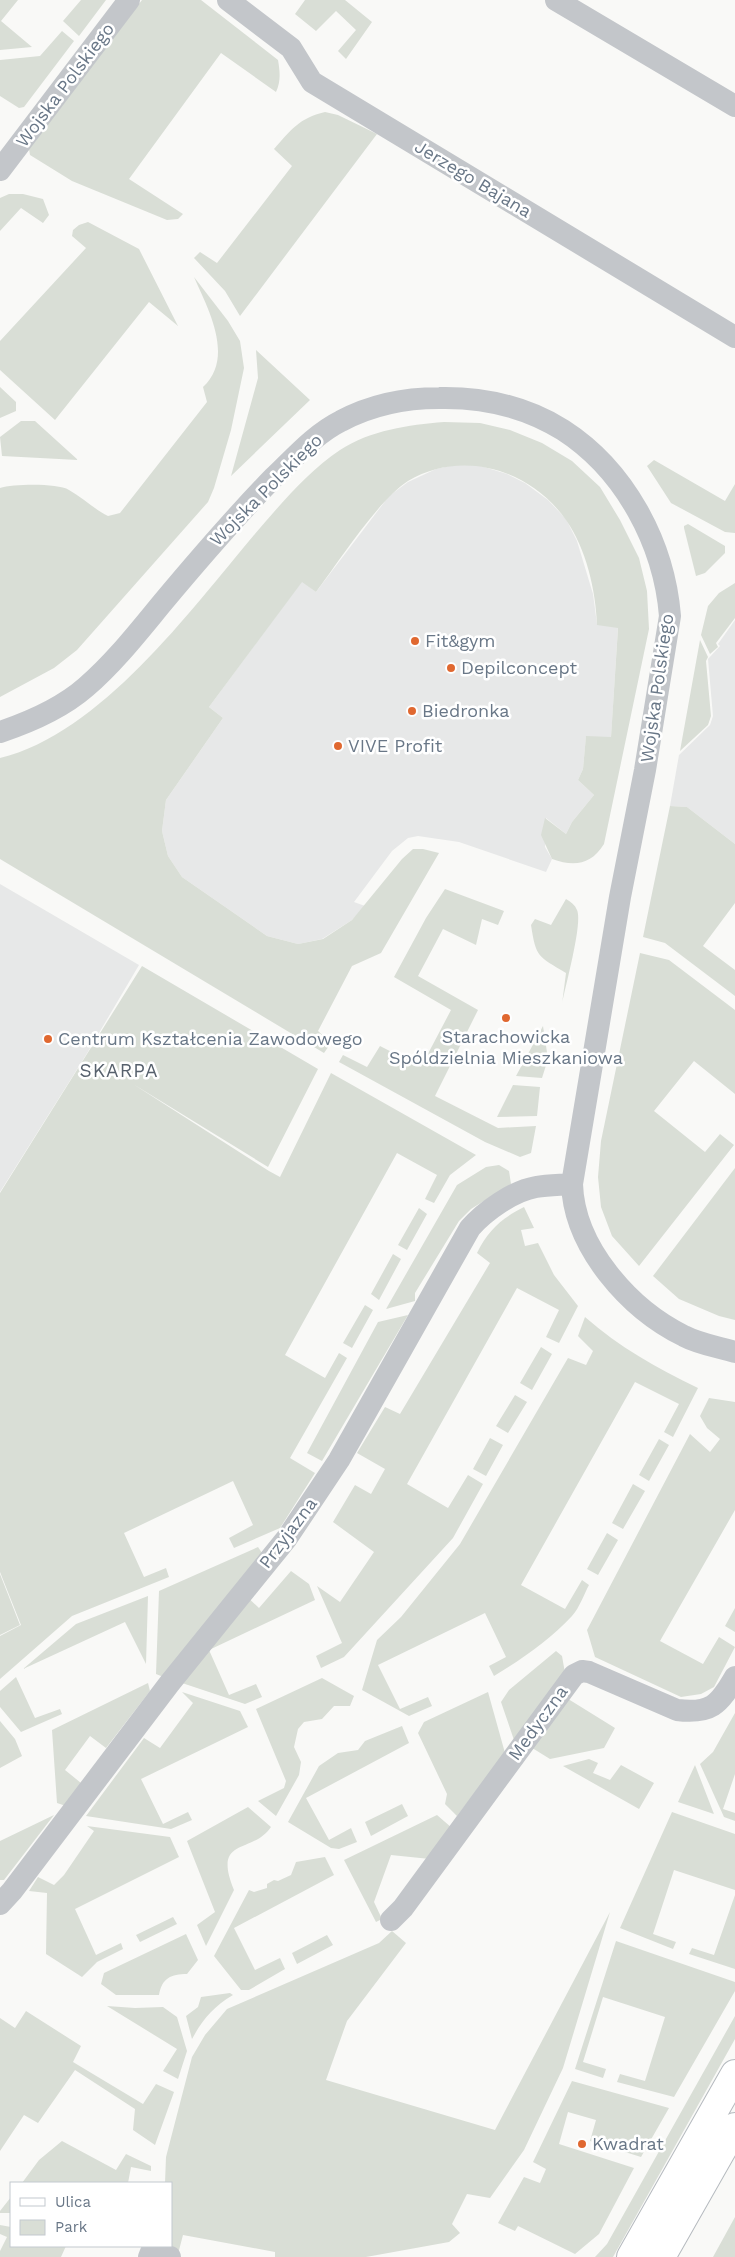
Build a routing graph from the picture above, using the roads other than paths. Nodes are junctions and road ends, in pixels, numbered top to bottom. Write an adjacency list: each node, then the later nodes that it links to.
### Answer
1 (129, 0): 5 (street, Wojska Polskiego)
2 (228, 0): 6 (street, Jerzego Bajana)
3 (556, 0): 4 (street)
4 (735, 106)
5 (0, 170)
6 (735, 337)
7 (0, 732): 8 (street, Wojska Polskiego)
8 (572, 1184): 9 (street, Wojska Polskiego); 11 (street, Przyjazna)
9 (735, 1352)
10 (735, 1677): 12 (street, Medyczna)
11 (0, 1904)
12 (391, 1920)
13 (735, 2074): 17 (street)
14 (735, 2127): 18 (street)
15 (149, 2257): 16 (street)
16 (170, 2257)
17 (631, 2257)
18 (661, 2257)

